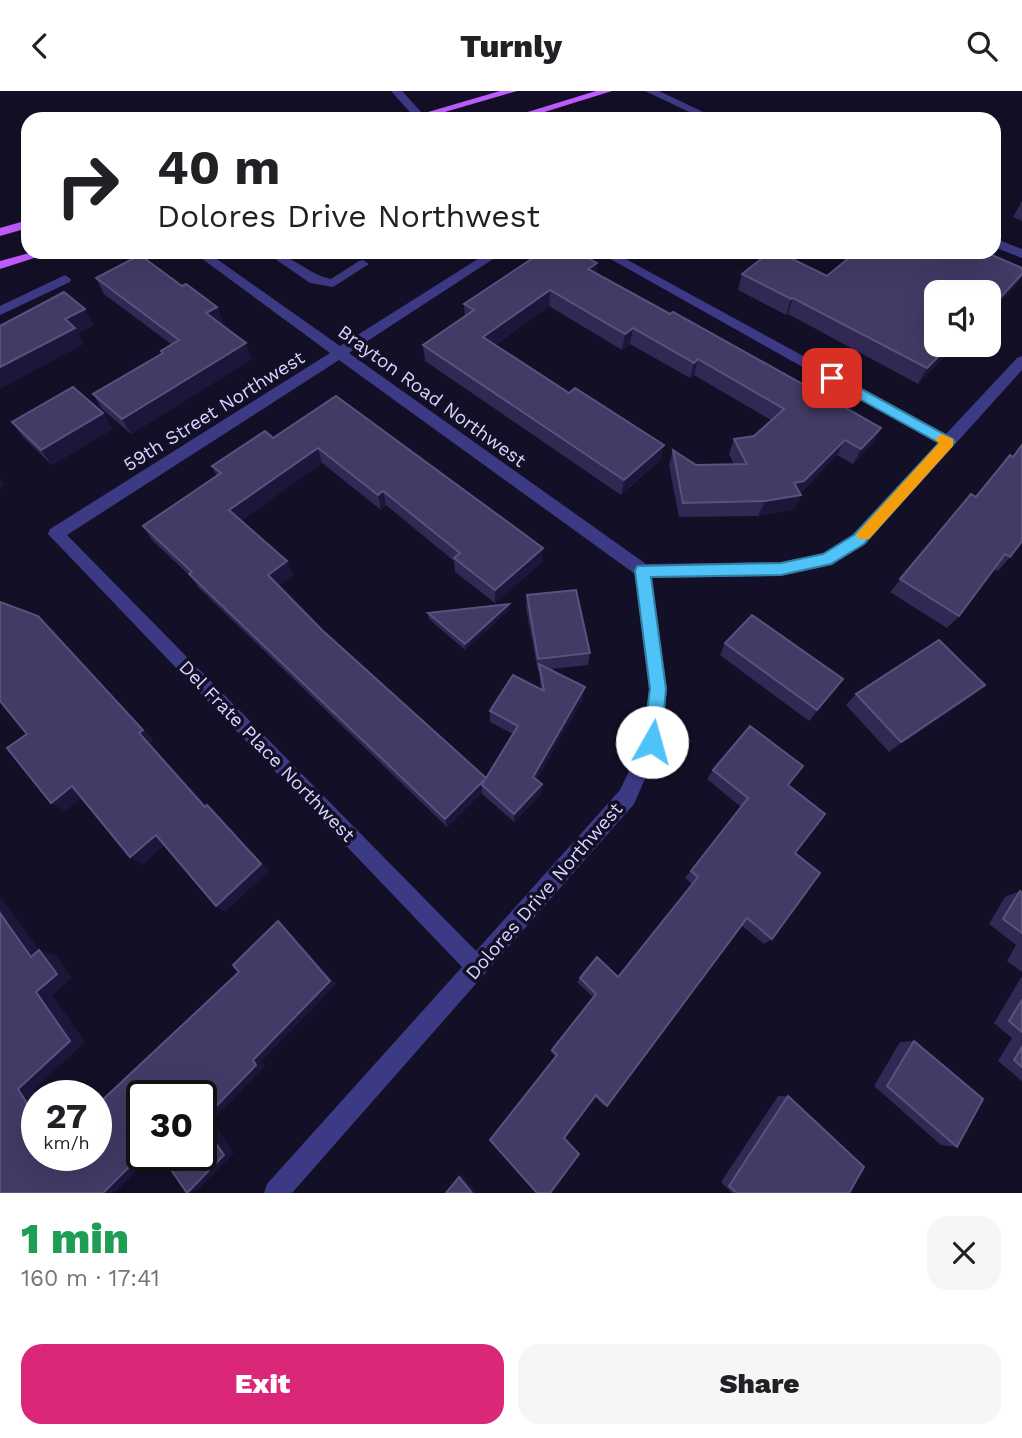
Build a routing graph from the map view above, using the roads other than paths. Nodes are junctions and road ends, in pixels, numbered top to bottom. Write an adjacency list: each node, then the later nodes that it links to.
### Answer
1 (396, 91): 5 (street)
2 (512, 91): 6 (main road)
3 (607, 91): 7 (main road)
4 (650, 91): 8 (street)
5 (410, 112)
6 (436, 112)
7 (534, 112)
8 (696, 112)
9 (21, 226): 10 (main road)
10 (0, 232)
11 (1001, 245): 12 (street)
12 (1022, 254)
13 (22, 259): 19 (main road)
14 (209, 259): 22 (street, Brayton Road Northwest)
15 (282, 259): 18 (street)
16 (487, 259): 22 (street, 59th Street Northwest)
17 (617, 259): 24 (street)
18 (363, 264)
19 (0, 265)
20 (65, 279): 21 (street)
21 (0, 311)
22 (339, 354): 25 (street, 59th Street Northwest); 26 (street, Brayton Road Northwest)
23 (1022, 361): 24 (street)
24 (948, 442): 26 (street)
25 (56, 534): 27 (street, Del Frate Place Northwest)
26 (643, 571): 27 (street, Dolores Drive Northwest)
27 (478, 968): 28 (street, Dolores Drive Northwest)
28 (276, 1193)

